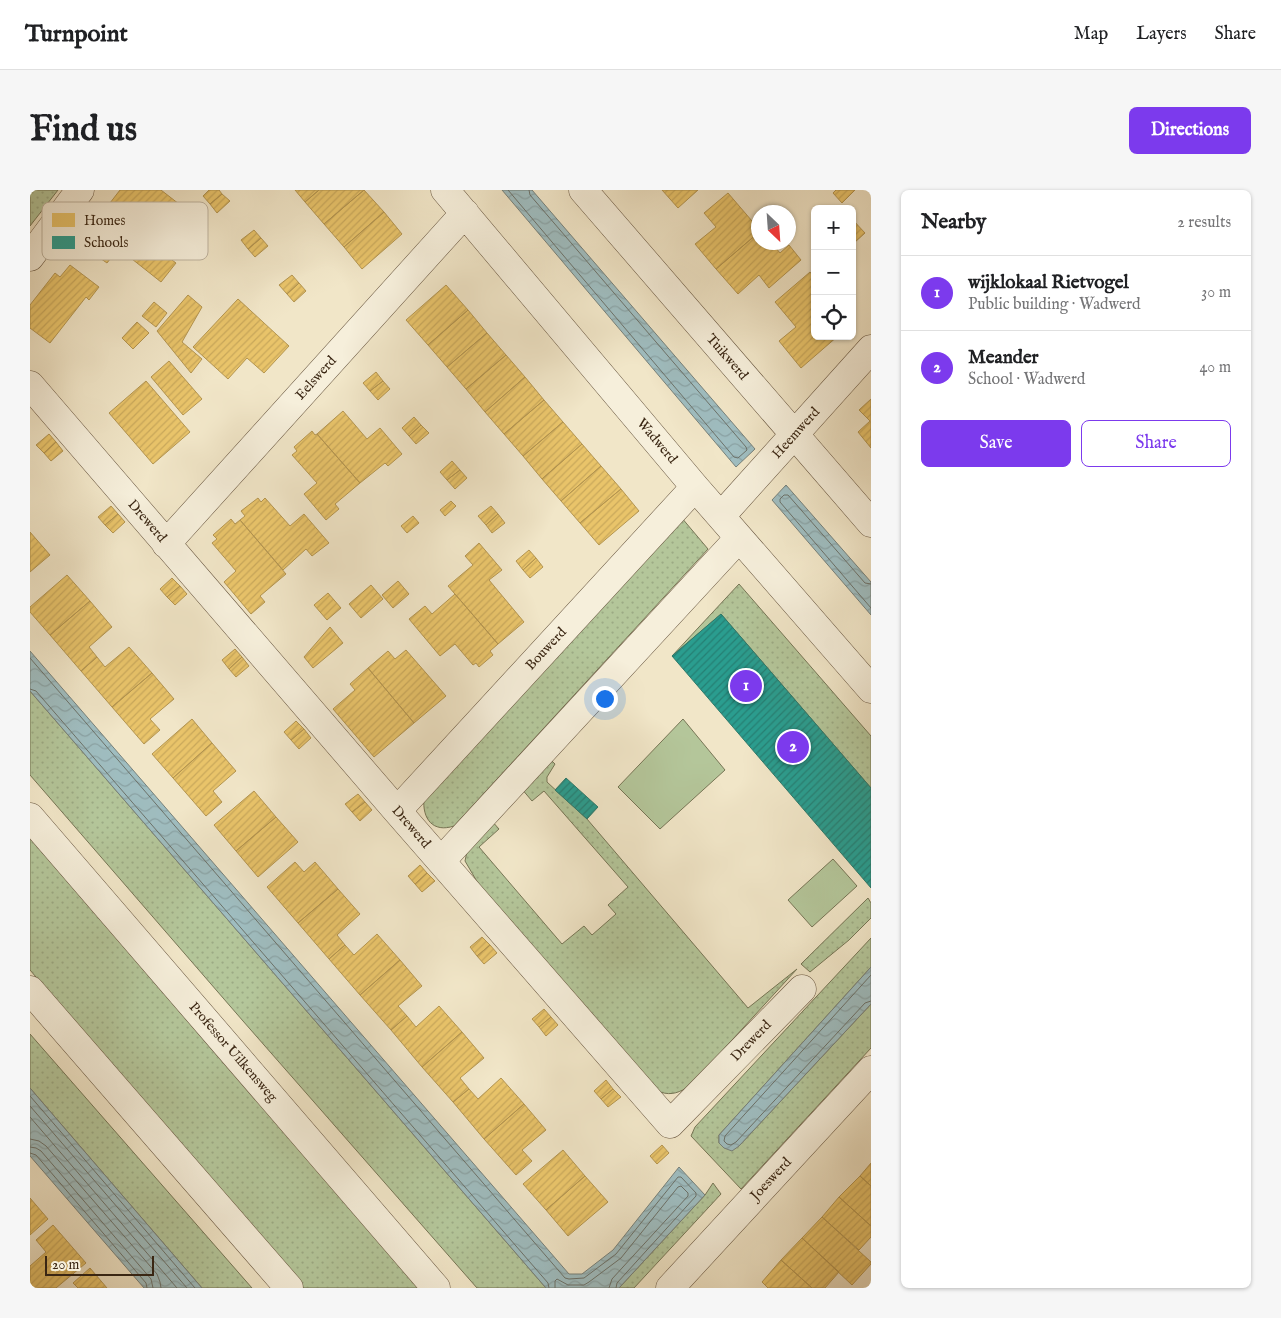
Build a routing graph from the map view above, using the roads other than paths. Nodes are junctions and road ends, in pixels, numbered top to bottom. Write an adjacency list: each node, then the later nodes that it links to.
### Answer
1 (80, 190): 4 (street)
2 (445, 190): 5 (street, Wadwerd)
3 (583, 190): 10 (street, Tuikwerd)
4 (71, 202)
5 (465, 213): 11 (street, Wadwerd); 15 (street, Eelswerd)
6 (42, 240): 7 (street)
7 (30, 256)
8 (871, 349): 10 (street, Heemwerd)
9 (30, 385): 15 (street, Drewerd)
10 (794, 435): 12 (street, Heemwerd); 13 (street, Tuikwerd)
11 (695, 487): 12 (street, Wadwerd); 17 (street, Bouwerd)
12 (721, 516): 14 (street, Wadwerd)
13 (871, 523)
14 (739, 538): 16 (street, Wadwerd); 19 (street)
15 (166, 544): 17 (street, Drewerd)
16 (871, 689)
17 (397, 811): 19 (street, Drewerd)
18 (30, 817): 24 (street, Professor Uilkensweg)
19 (441, 861): 20 (street, Drewerd)
20 (802, 989)
21 (30, 990): 23 (street)
22 (871, 1070): 25 (street, Joeswerd)
23 (289, 1288)
24 (436, 1288)
25 (670, 1288)

